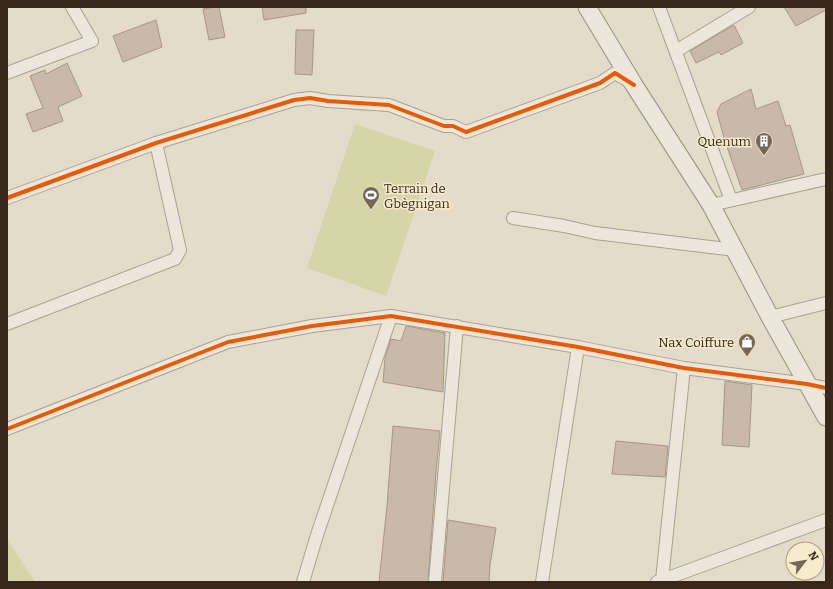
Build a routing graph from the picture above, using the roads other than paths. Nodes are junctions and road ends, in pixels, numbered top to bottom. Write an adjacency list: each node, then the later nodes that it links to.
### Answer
1 (72, 7): 6 (street)
2 (587, 7): 7 (main road)
3 (658, 7): 5 (street)
4 (749, 7): 5 (street)
5 (676, 51): 11 (street)
6 (7, 73)
7 (634, 85): 8 (street); 12 (main road)
8 (156, 143): 10 (street); 18 (street)
9 (826, 179): 11 (street)
10 (7, 198)
11 (731, 200): 12 (street)
12 (711, 205): 14 (main road)
13 (513, 218): 14 (street)
14 (735, 250): 17 (main road)
15 (826, 303): 17 (street)
16 (391, 316): 19 (street); 25 (street); 28 (street)
17 (770, 317): 22 (main road)
18 (7, 324)
19 (457, 326): 20 (street); 29 (street)
20 (578, 347): 21 (street); 30 (street)
21 (684, 368): 22 (street); 27 (street)
22 (807, 384): 23 (street); 24 (main road)
23 (826, 388)
24 (826, 417)
25 (7, 429)
26 (826, 520): 27 (street)
27 (659, 581)
28 (303, 582)
29 (435, 582)
30 (542, 582)

